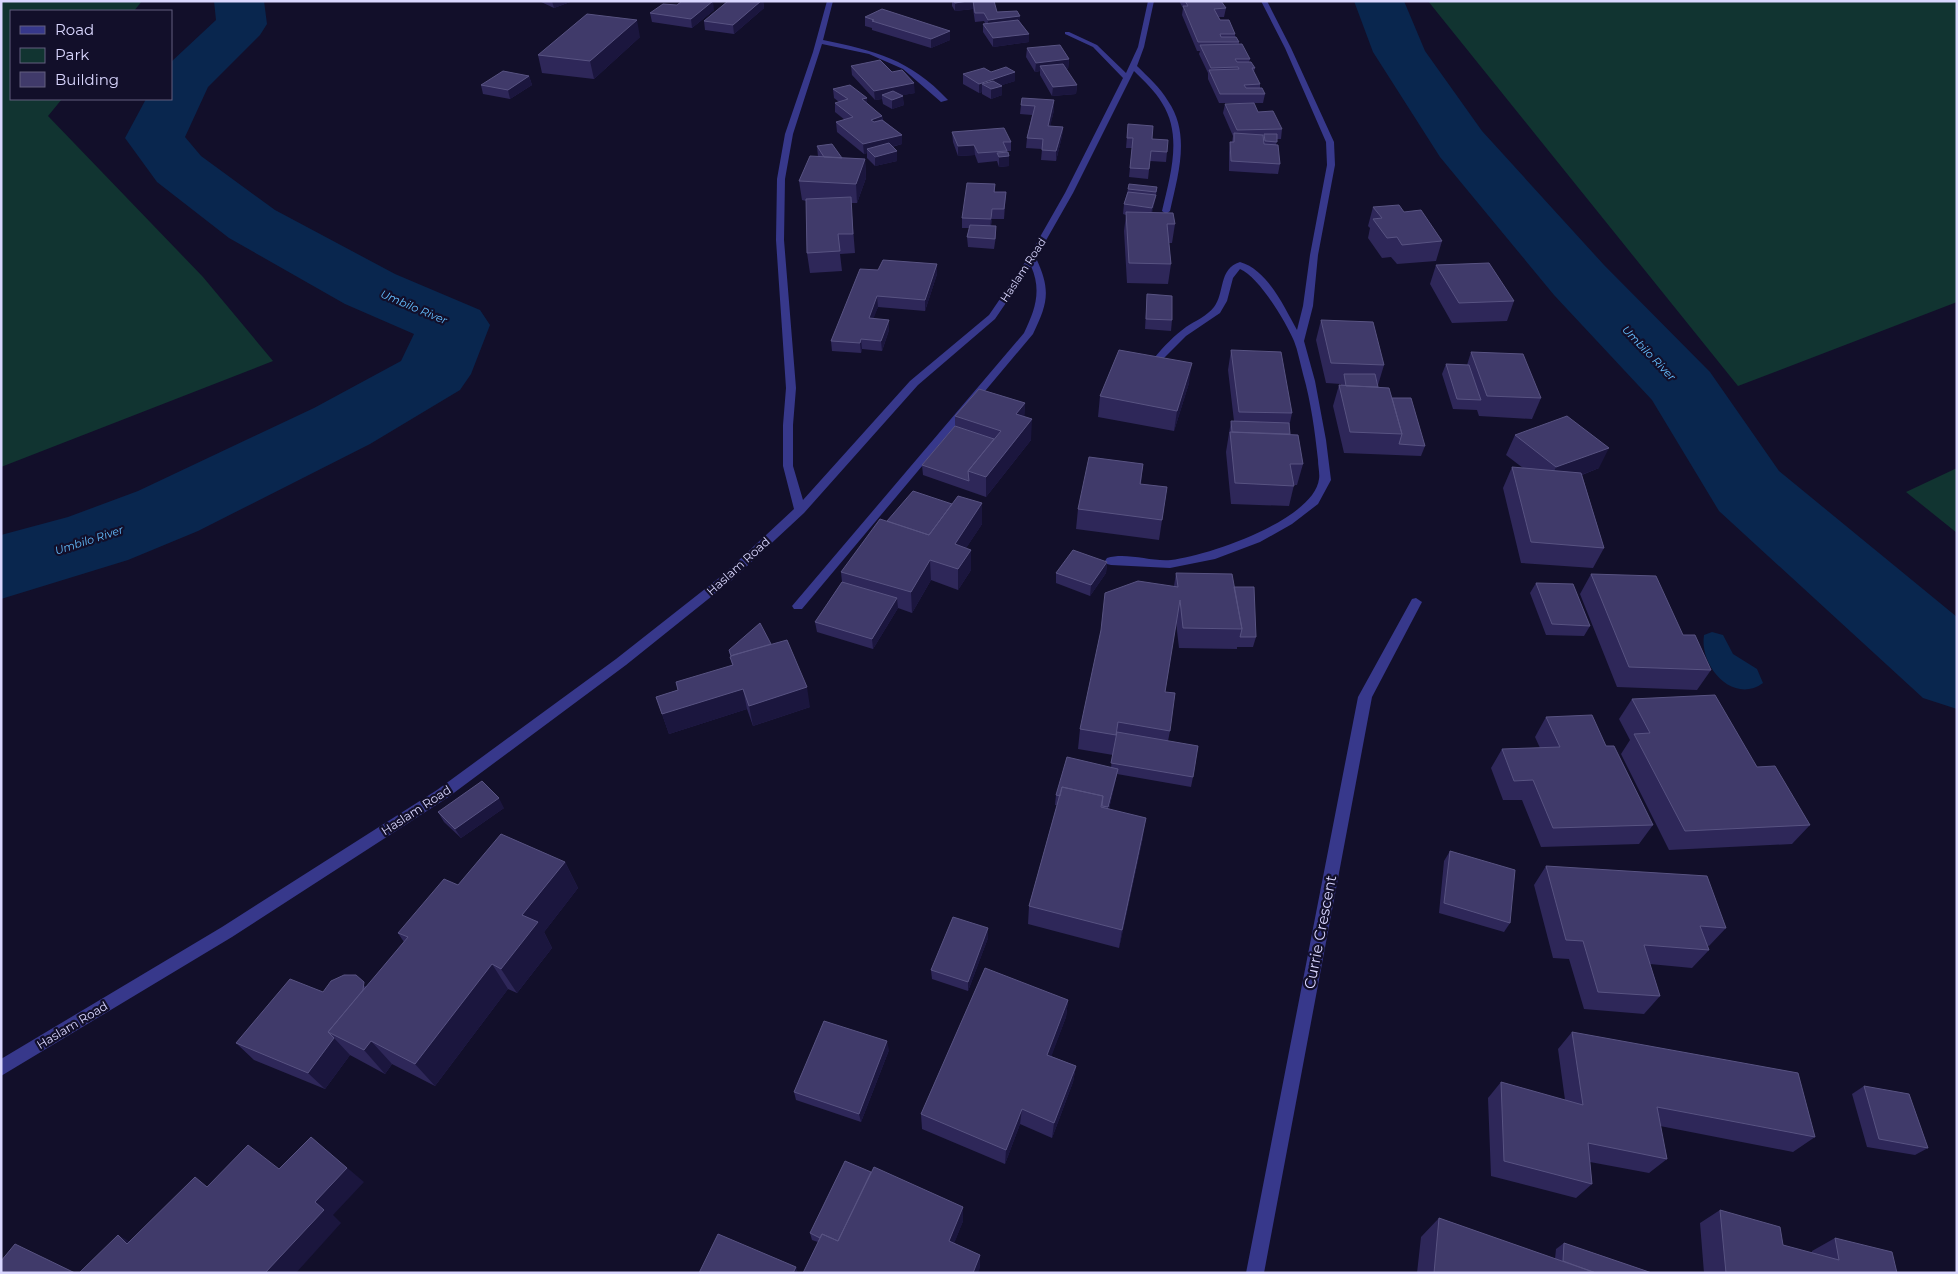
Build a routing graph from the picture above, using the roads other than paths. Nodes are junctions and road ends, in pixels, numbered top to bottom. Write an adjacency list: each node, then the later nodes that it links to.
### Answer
1 (830, 1): 5 (street)
2 (1151, 1): 6 (street, Haslam Road)
3 (1264, 1): 11 (street)
4 (1067, 33): 7 (street)
5 (819, 42): 8 (street); 13 (street)
6 (1133, 66): 7 (street, Haslam Road); 9 (street)
7 (1127, 78): 10 (street, Haslam Road)
8 (944, 100)
9 (1166, 211)
10 (1032, 258): 13 (street, Haslam Road); 16 (street)
11 (1299, 341): 12 (street); 14 (street)
12 (1160, 357)
13 (800, 510): 17 (street, Haslam Road)
14 (1111, 561)
15 (1416, 602): 18 (street, Currie Crescent)
16 (798, 606)
17 (1, 1068)
18 (1255, 1273)

